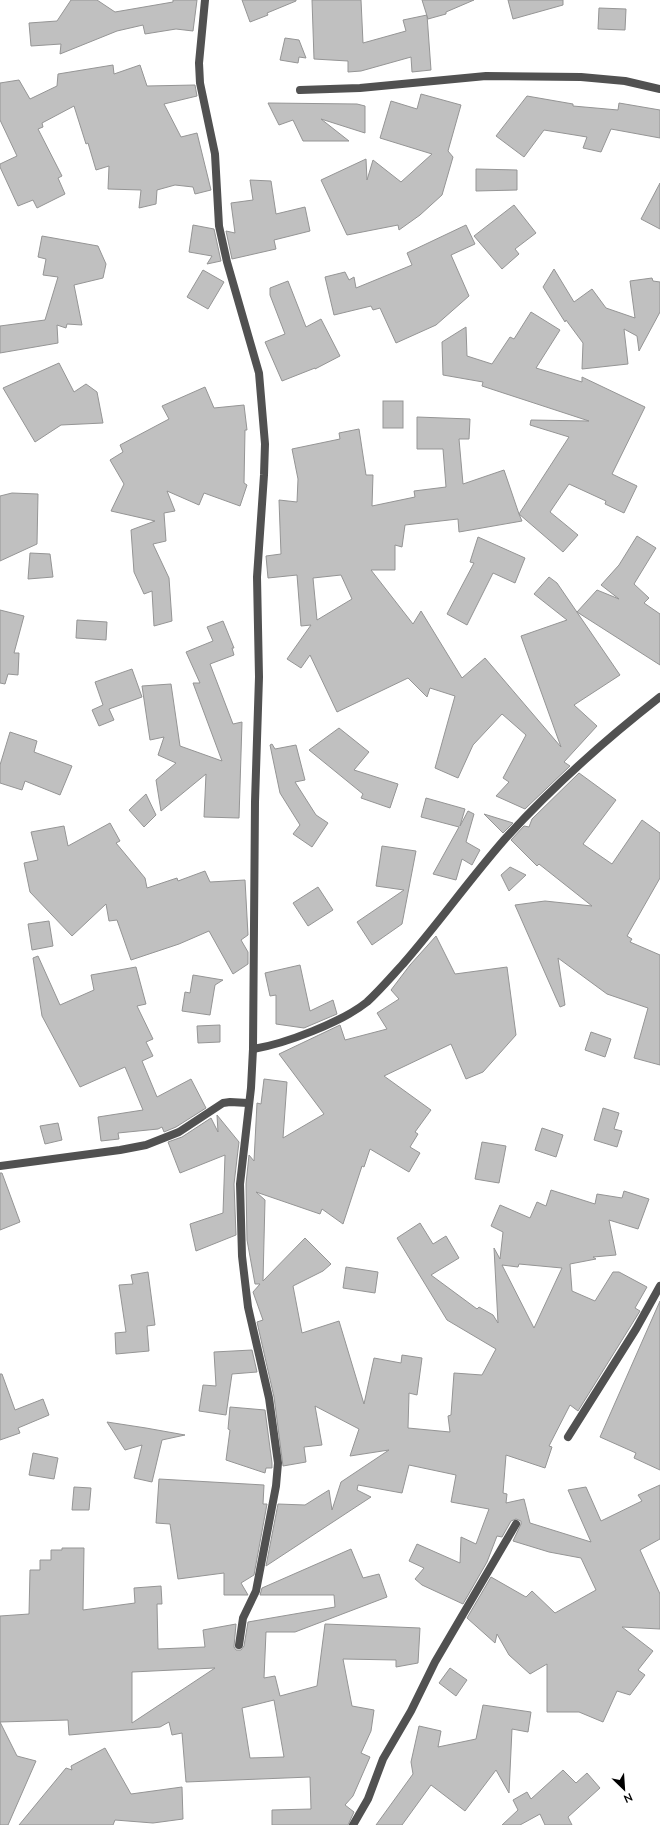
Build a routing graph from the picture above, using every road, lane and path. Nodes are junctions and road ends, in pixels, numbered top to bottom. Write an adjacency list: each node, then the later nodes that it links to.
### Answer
1 (205, 0): 5 (street)
2 (660, 88): 3 (street)
3 (300, 90)
4 (660, 697): 5 (street)
5 (253, 1049): 6 (street)
6 (248, 1104): 7 (street); 11 (street)
7 (0, 1166)
8 (660, 1286): 9 (street)
9 (568, 1437)
10 (516, 1524): 12 (street)
11 (239, 1645)
12 (353, 1825)

